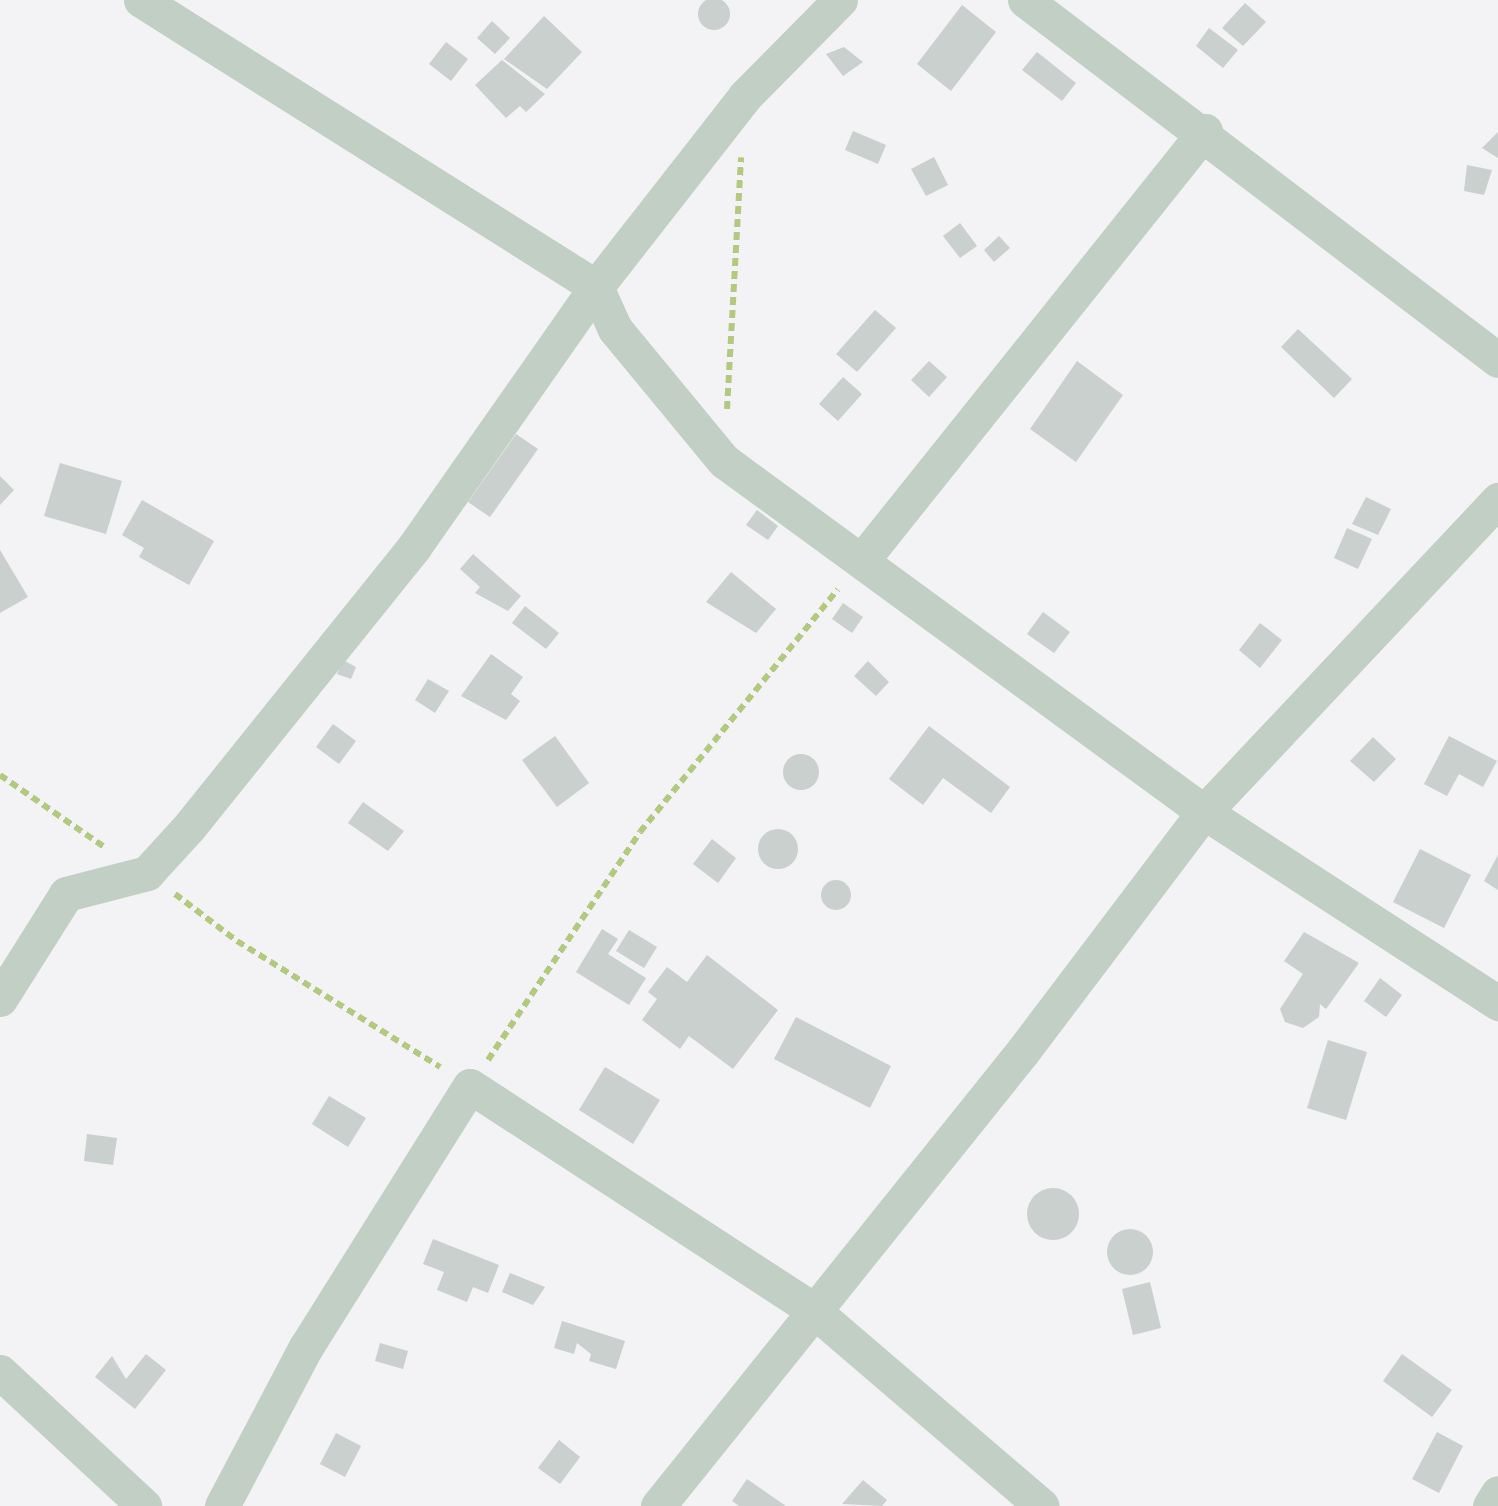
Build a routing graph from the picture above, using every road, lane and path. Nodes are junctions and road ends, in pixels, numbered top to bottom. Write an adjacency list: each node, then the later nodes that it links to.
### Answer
1 (141, 0): 6 (street)
2 (840, 0): 6 (street)
3 (1025, 0): 4 (street)
4 (1205, 131): 7 (street); 10 (street)
5 (742, 154): 8 (path)
6 (596, 287): 8 (street); 13 (street)
7 (1498, 360)
8 (724, 461): 10 (street)
9 (1498, 500): 12 (street)
10 (863, 558): 12 (street); 16 (path)
11 (0, 775): 13 (path)
12 (1204, 812): 15 (street); 17 (street)
13 (146, 873): 14 (street); 16 (path)
14 (0, 999)
15 (1498, 1002)
16 (470, 1086): 17 (street); 21 (street)
17 (813, 1310): 22 (street); 23 (street)
18 (0, 1372): 20 (street)
19 (1498, 1494): 24 (street)
20 (144, 1506)
21 (222, 1506)
22 (658, 1506)
23 (1042, 1506)
24 (1490, 1506)

